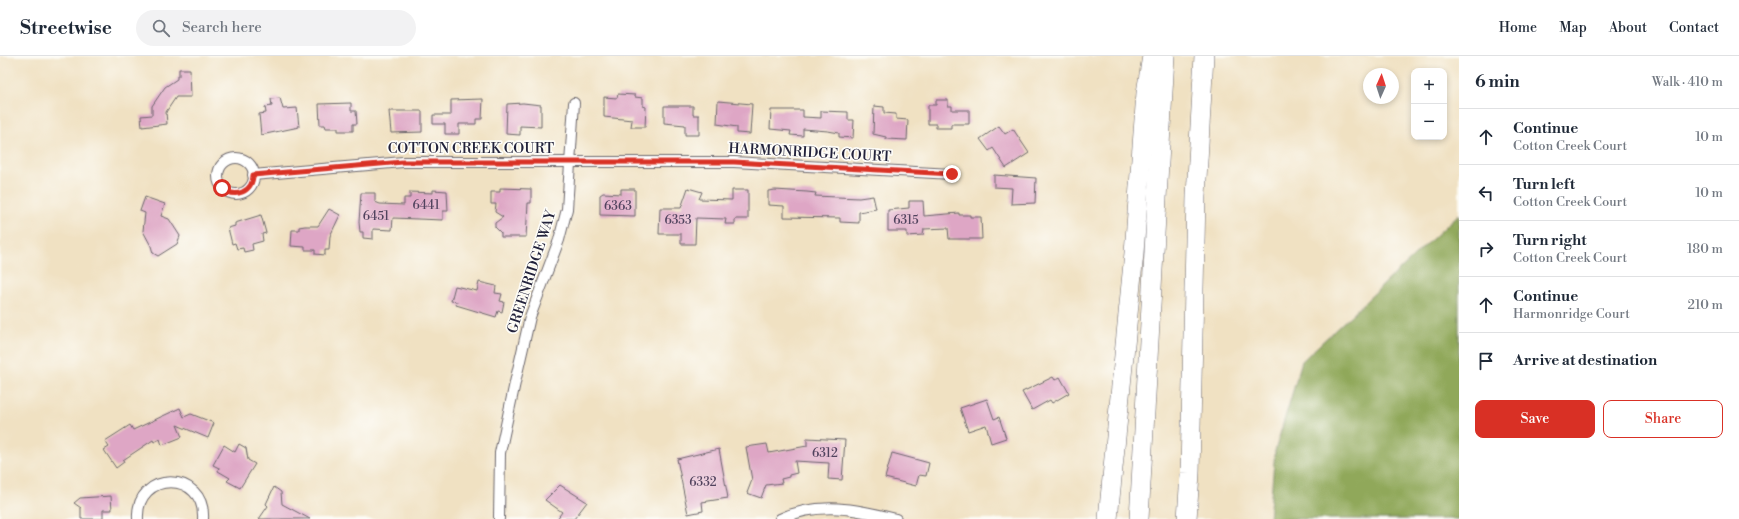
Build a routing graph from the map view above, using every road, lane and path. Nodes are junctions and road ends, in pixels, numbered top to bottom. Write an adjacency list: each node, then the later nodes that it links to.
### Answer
1 (1152, 56): 13 (highway)
2 (1165, 56): 14 (highway)
3 (1204, 56): 15 (highway)
4 (574, 103): 5 (street, GREENRIDGE WAY)
5 (570, 162): 6 (street, HARMONRIDGE COURT); 7 (street, COTTON CREEK COURT); 10 (street, GREENRIDGE WAY)
6 (952, 174)
7 (253, 175)
8 (138, 519): 9 (street)
9 (203, 519)
10 (499, 519)
11 (780, 519): 12 (street)
12 (896, 519)
13 (1108, 519)
14 (1139, 519)
15 (1188, 519)

